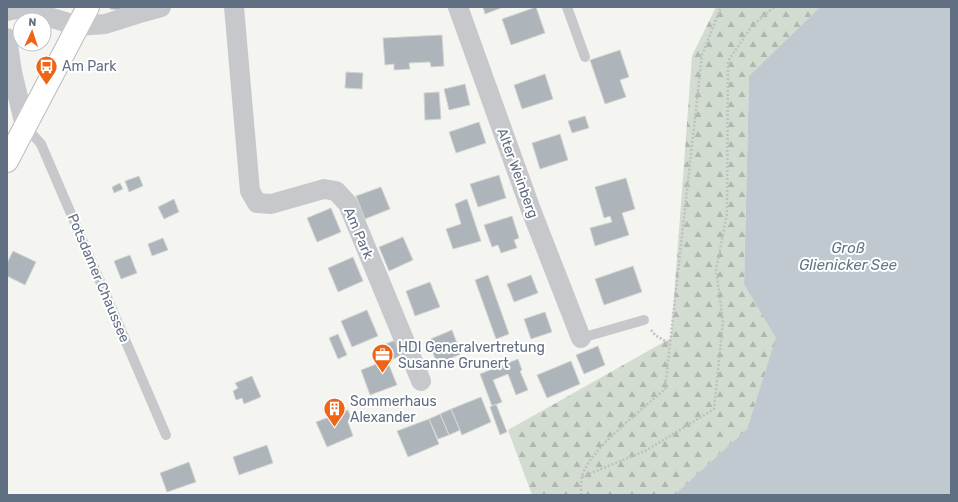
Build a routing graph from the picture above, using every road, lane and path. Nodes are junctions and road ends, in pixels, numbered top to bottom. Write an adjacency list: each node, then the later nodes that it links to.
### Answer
1 (88, 7): 9 (main road)
2 (234, 7): 17 (street, Am Park)
3 (458, 7): 15 (street, Alter Weinberg)
4 (567, 7): 11 (lane)
5 (721, 7): 16 (path)
6 (774, 7): 19 (path)
7 (7, 11): 9 (street)
8 (148, 11): 9 (street)
9 (78, 26): 12 (main road)
10 (7, 38): 12 (street)
11 (585, 57)
12 (25, 126): 13 (main road); 18 (lane, Potsdamer Chaussee)
13 (7, 161)
14 (644, 320): 15 (lane); 16 (path)
15 (581, 338)
16 (670, 344): 19 (path)
17 (421, 381)
18 (166, 435)
19 (582, 477): 20 (path)
20 (581, 495)

